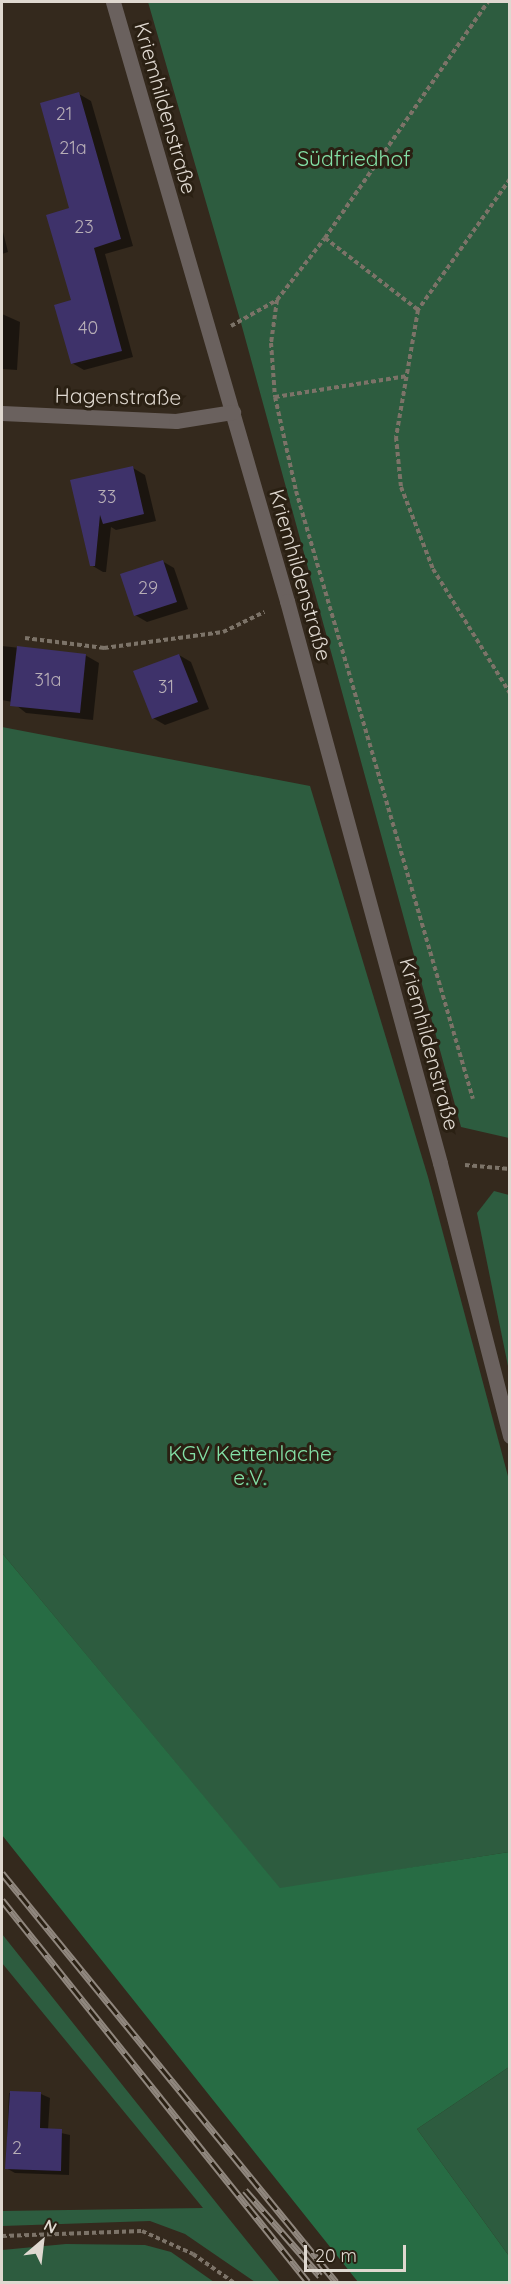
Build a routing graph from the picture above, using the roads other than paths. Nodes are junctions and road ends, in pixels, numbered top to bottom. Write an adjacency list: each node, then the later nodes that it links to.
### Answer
1 (113, 2): 2 (street, Kriemhildenstraße)
2 (233, 412): 3 (street, Hagenstraße); 4 (street, Kriemhildenstraße)
3 (2, 413)
4 (510, 1436)

